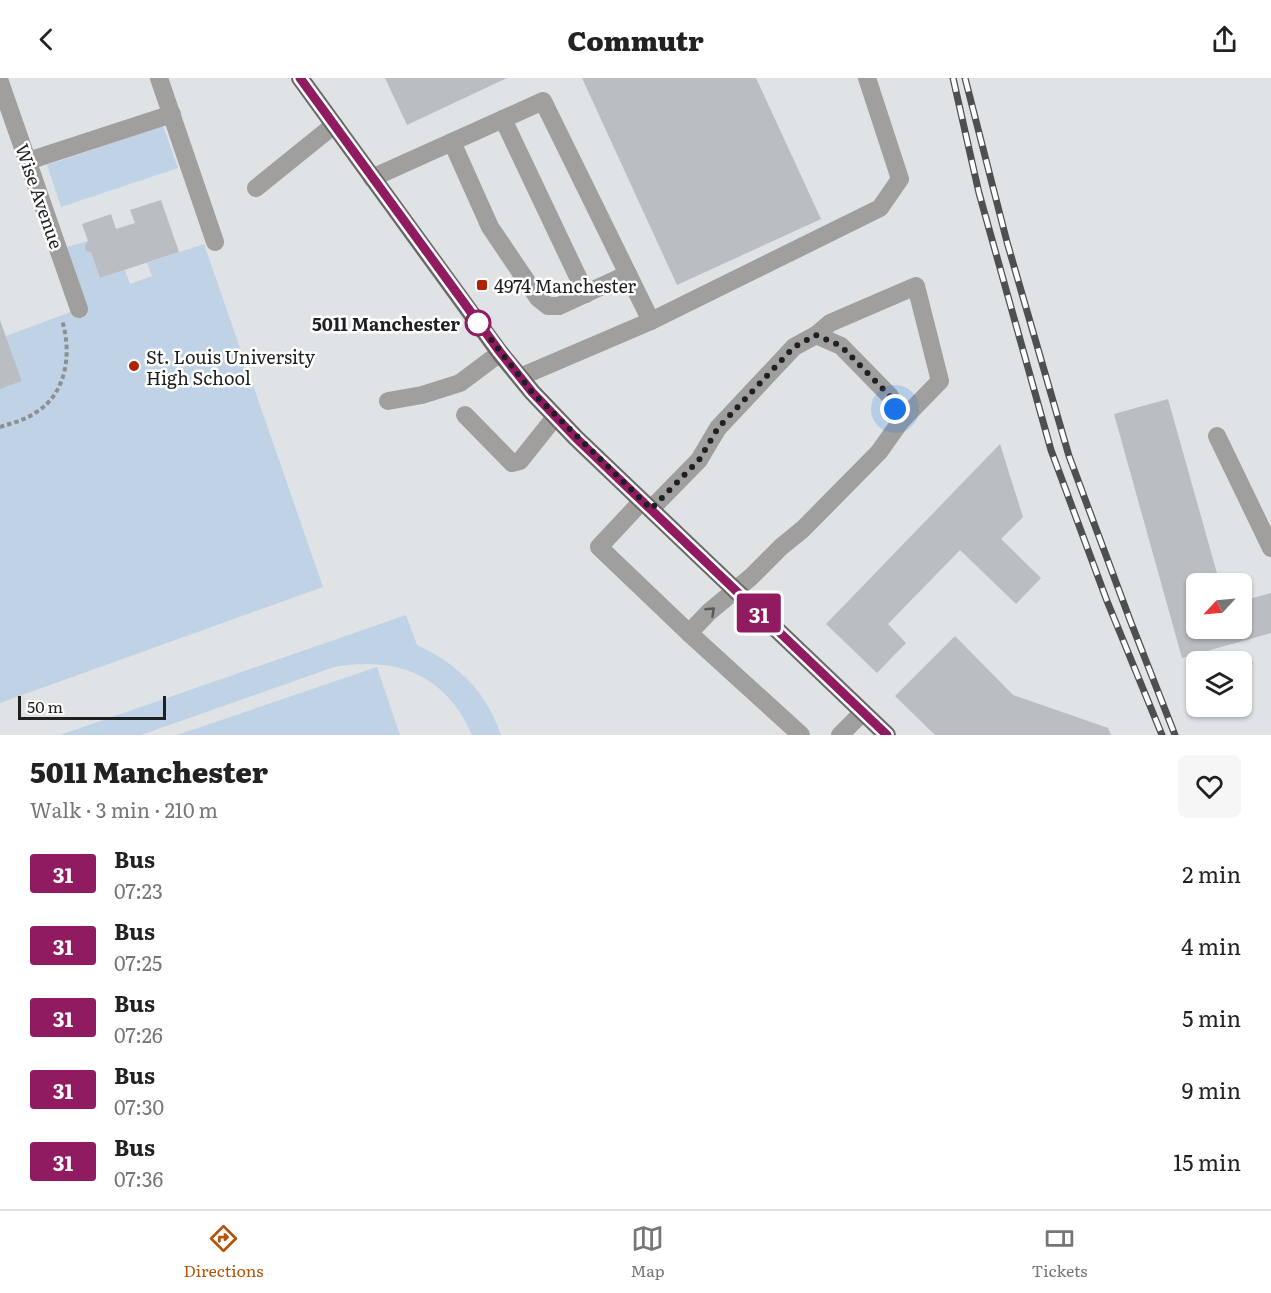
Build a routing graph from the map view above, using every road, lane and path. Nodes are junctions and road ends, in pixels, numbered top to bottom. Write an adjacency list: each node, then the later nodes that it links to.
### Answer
1 (159, 78): 5 (street)
2 (300, 78): 7 (main road)
3 (867, 78): 17 (street)
4 (0, 82): 9 (street, Wise Avenue)
5 (172, 114): 9 (street); 12 (street)
6 (502, 119): 8 (street); 13 (street); 14 (street)
7 (334, 125): 10 (main road); 11 (street)
8 (452, 142): 10 (street); 14 (street)
9 (28, 161): 15 (street, Wise Avenue)
10 (372, 178): 19 (main road)
11 (256, 188)
12 (215, 242)
13 (628, 274): 14 (street); 17 (street)
14 (586, 294)
15 (79, 309)
16 (60, 311): 25 (path)
17 (651, 321): 20 (street)
18 (816, 335): 24 (street); 24 (street); 27 (street)
19 (500, 352): 20 (main road); 21 (street)
20 (520, 377): 23 (main road)
21 (388, 401)
22 (465, 415): 23 (street)
23 (555, 417): 27 (main road)
24 (901, 421): 29 (street)
25 (0, 427)
26 (1217, 436): 28 (street)
27 (646, 505): 29 (main road); 30 (street)
28 (1271, 548)
29 (735, 590): 30 (street, one-way to 29); 31 (main road)
30 (688, 633): 32 (street)
31 (863, 712): 33 (street); 34 (main road)
32 (801, 735)
33 (840, 735)
34 (887, 735)

